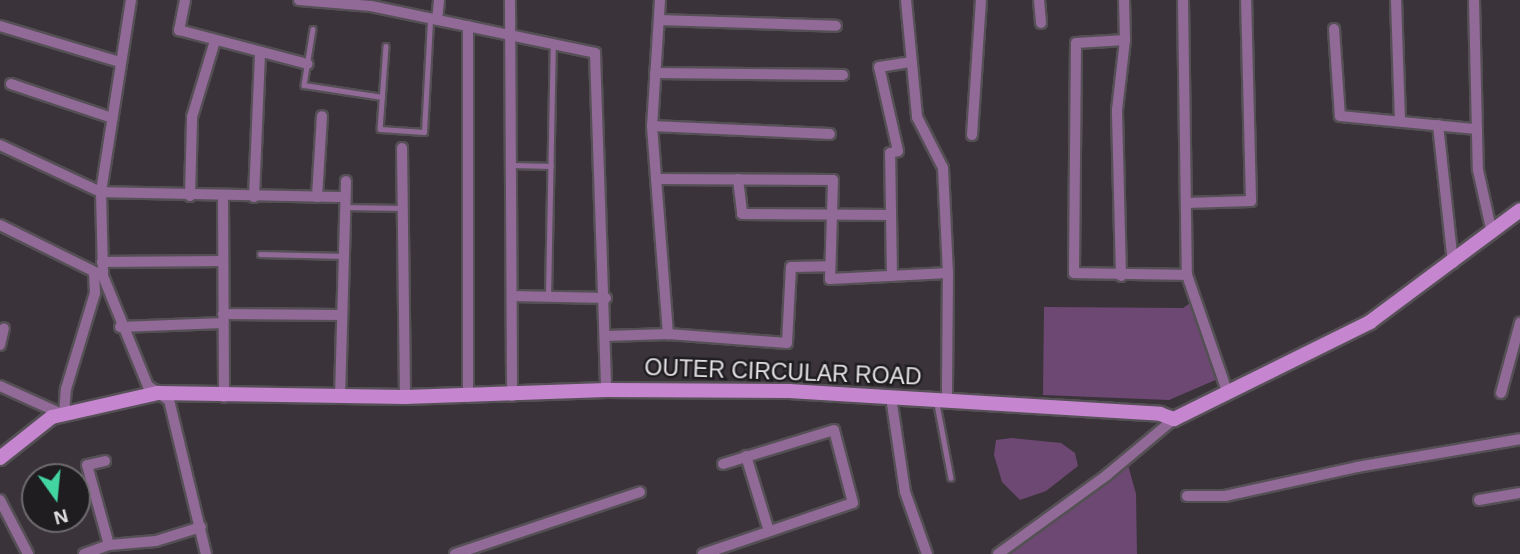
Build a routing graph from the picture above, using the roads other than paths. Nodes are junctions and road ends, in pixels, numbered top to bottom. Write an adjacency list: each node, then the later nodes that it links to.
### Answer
1 (131, 0): 30 (street)
2 (185, 0): 26 (street)
3 (439, 0): 16 (street)
4 (509, 0): 24 (street)
5 (660, 0): 17 (street)
6 (906, 0): 31 (street)
7 (981, 0): 44 (street)
8 (1039, 0): 18 (street)
9 (1124, 0): 25 (street)
10 (1183, 0): 58 (street)
11 (1246, 0): 58 (street)
12 (1396, 0): 39 (street)
13 (1474, 0): 42 (street)
14 (306, 1): 15 (street)
15 (371, 3): 16 (street)
16 (433, 20): 20 (street); 36 (lane)
17 (659, 20): 21 (street); 33 (street)
18 (1041, 23)
19 (0, 26): 30 (street)
20 (467, 26): 24 (street); 96 (street)
21 (836, 26)
22 (313, 29): 32 (lane)
23 (1334, 29): 39 (street)
24 (509, 34): 27 (street); 47 (street)
25 (1125, 40): 75 (street); 75 (street)
26 (215, 41): 29 (street); 53 (street)
27 (553, 42): 48 (lane); 78 (street)
28 (386, 46): 36 (lane)
29 (260, 54): 32 (street); 55 (street)
30 (120, 62): 38 (street)
31 (912, 62): 62 (street); 72 (street)
32 (307, 64): 36 (lane)
33 (655, 73): 34 (street); 41 (street)
34 (843, 75)
35 (11, 84): 38 (street)
36 (382, 97)
37 (322, 116): 56 (street)
38 (112, 118): 52 (street)
39 (1400, 121): 40 (street)
40 (1437, 125): 42 (street); 69 (street)
41 (652, 126): 43 (street); 49 (street)
42 (1476, 129): 64 (street)
43 (830, 134)
44 (972, 135)
45 (0, 145): 52 (street)
46 (402, 148): 59 (street)
47 (511, 165): 48 (lane); 76 (street)
48 (551, 166): 77 (lane)
49 (658, 179): 50 (street); 84 (street)
50 (738, 179): 61 (street); 61 (street)
51 (346, 181): 57 (street)
52 (101, 192): 53 (street); 68 (street)
53 (190, 197): 54 (street)
54 (223, 197): 55 (street); 67 (street)
55 (254, 197): 56 (street)
56 (317, 197): 57 (street)
57 (345, 202): 59 (lane); 66 (street)
58 (1186, 203): 73 (street)
59 (403, 208): 95 (street)
60 (1520, 210): 64 (main road)
61 (832, 211): 62 (street); 70 (street)
62 (891, 215): 74 (street)
63 (0, 225): 71 (street)
64 (1492, 233): 69 (main road)
65 (260, 254): 66 (lane)
66 (344, 256): 79 (street)
67 (223, 261): 68 (street); 80 (street)
68 (102, 262): 71 (street)
69 (1453, 264): 91 (main road)
70 (831, 266): 74 (street); 84 (street)
71 (98, 274): 82 (street); 99 (street)
72 (948, 274): 74 (street); 98 (street)
73 (1187, 275): 75 (street); 91 (street)
74 (892, 276)
75 (1121, 276)
76 (512, 296): 77 (street); 92 (street)
77 (548, 297): 78 (street)
78 (606, 298): 85 (street)
79 (342, 315): 80 (street); 94 (street)
80 (223, 318): 82 (street); 93 (street)
81 (1520, 323): 90 (street)
82 (120, 327): 89 (street)
83 (4, 328): 86 (street)
84 (668, 334): 85 (street)
85 (606, 336): 88 (street)
86 (0, 345)
87 (0, 386): 99 (street)
88 (606, 390): 92 (main road, OUTER CIRCULAR ROAD); 97 (main road, OUTER CIRCULAR ROAD)
89 (158, 393): 93 (main road, OUTER CIRCULAR ROAD); 99 (main road, OUTER CIRCULAR ROAD); 112 (street)
90 (1501, 393)
91 (1228, 394): 100 (main road)
92 (512, 396): 96 (main road, OUTER CIRCULAR ROAD)
93 (224, 397): 94 (main road, OUTER CIRCULAR ROAD)
94 (340, 397): 95 (main road, OUTER CIRCULAR ROAD)
95 (405, 397): 96 (main road, OUTER CIRCULAR ROAD)
96 (468, 397)
97 (891, 397): 98 (main road, OUTER CIRCULAR ROAD); 120 (street)
98 (942, 400): 100 (main road, OUTER CIRCULAR ROAD); 106 (lane)
99 (64, 415): 103 (main road, OUTER CIRCULAR ROAD)
100 (1174, 419): 121 (street)
101 (1520, 439): 109 (street)
102 (746, 456): 105 (street); 113 (street); 113 (street)
103 (0, 458)
104 (105, 461): 114 (street)
105 (723, 464)
106 (951, 478)
107 (640, 492): 118 (street)
108 (1520, 493): 111 (street)
109 (1187, 496)
110 (0, 500): 115 (street)
111 (1479, 500)
112 (201, 527): 114 (street); 117 (street)
113 (769, 531): 119 (street)
114 (109, 545): 116 (street)
115 (28, 554)
116 (84, 554)
117 (206, 554)
118 (455, 554)
119 (703, 554)
120 (927, 554)
121 (998, 554)

